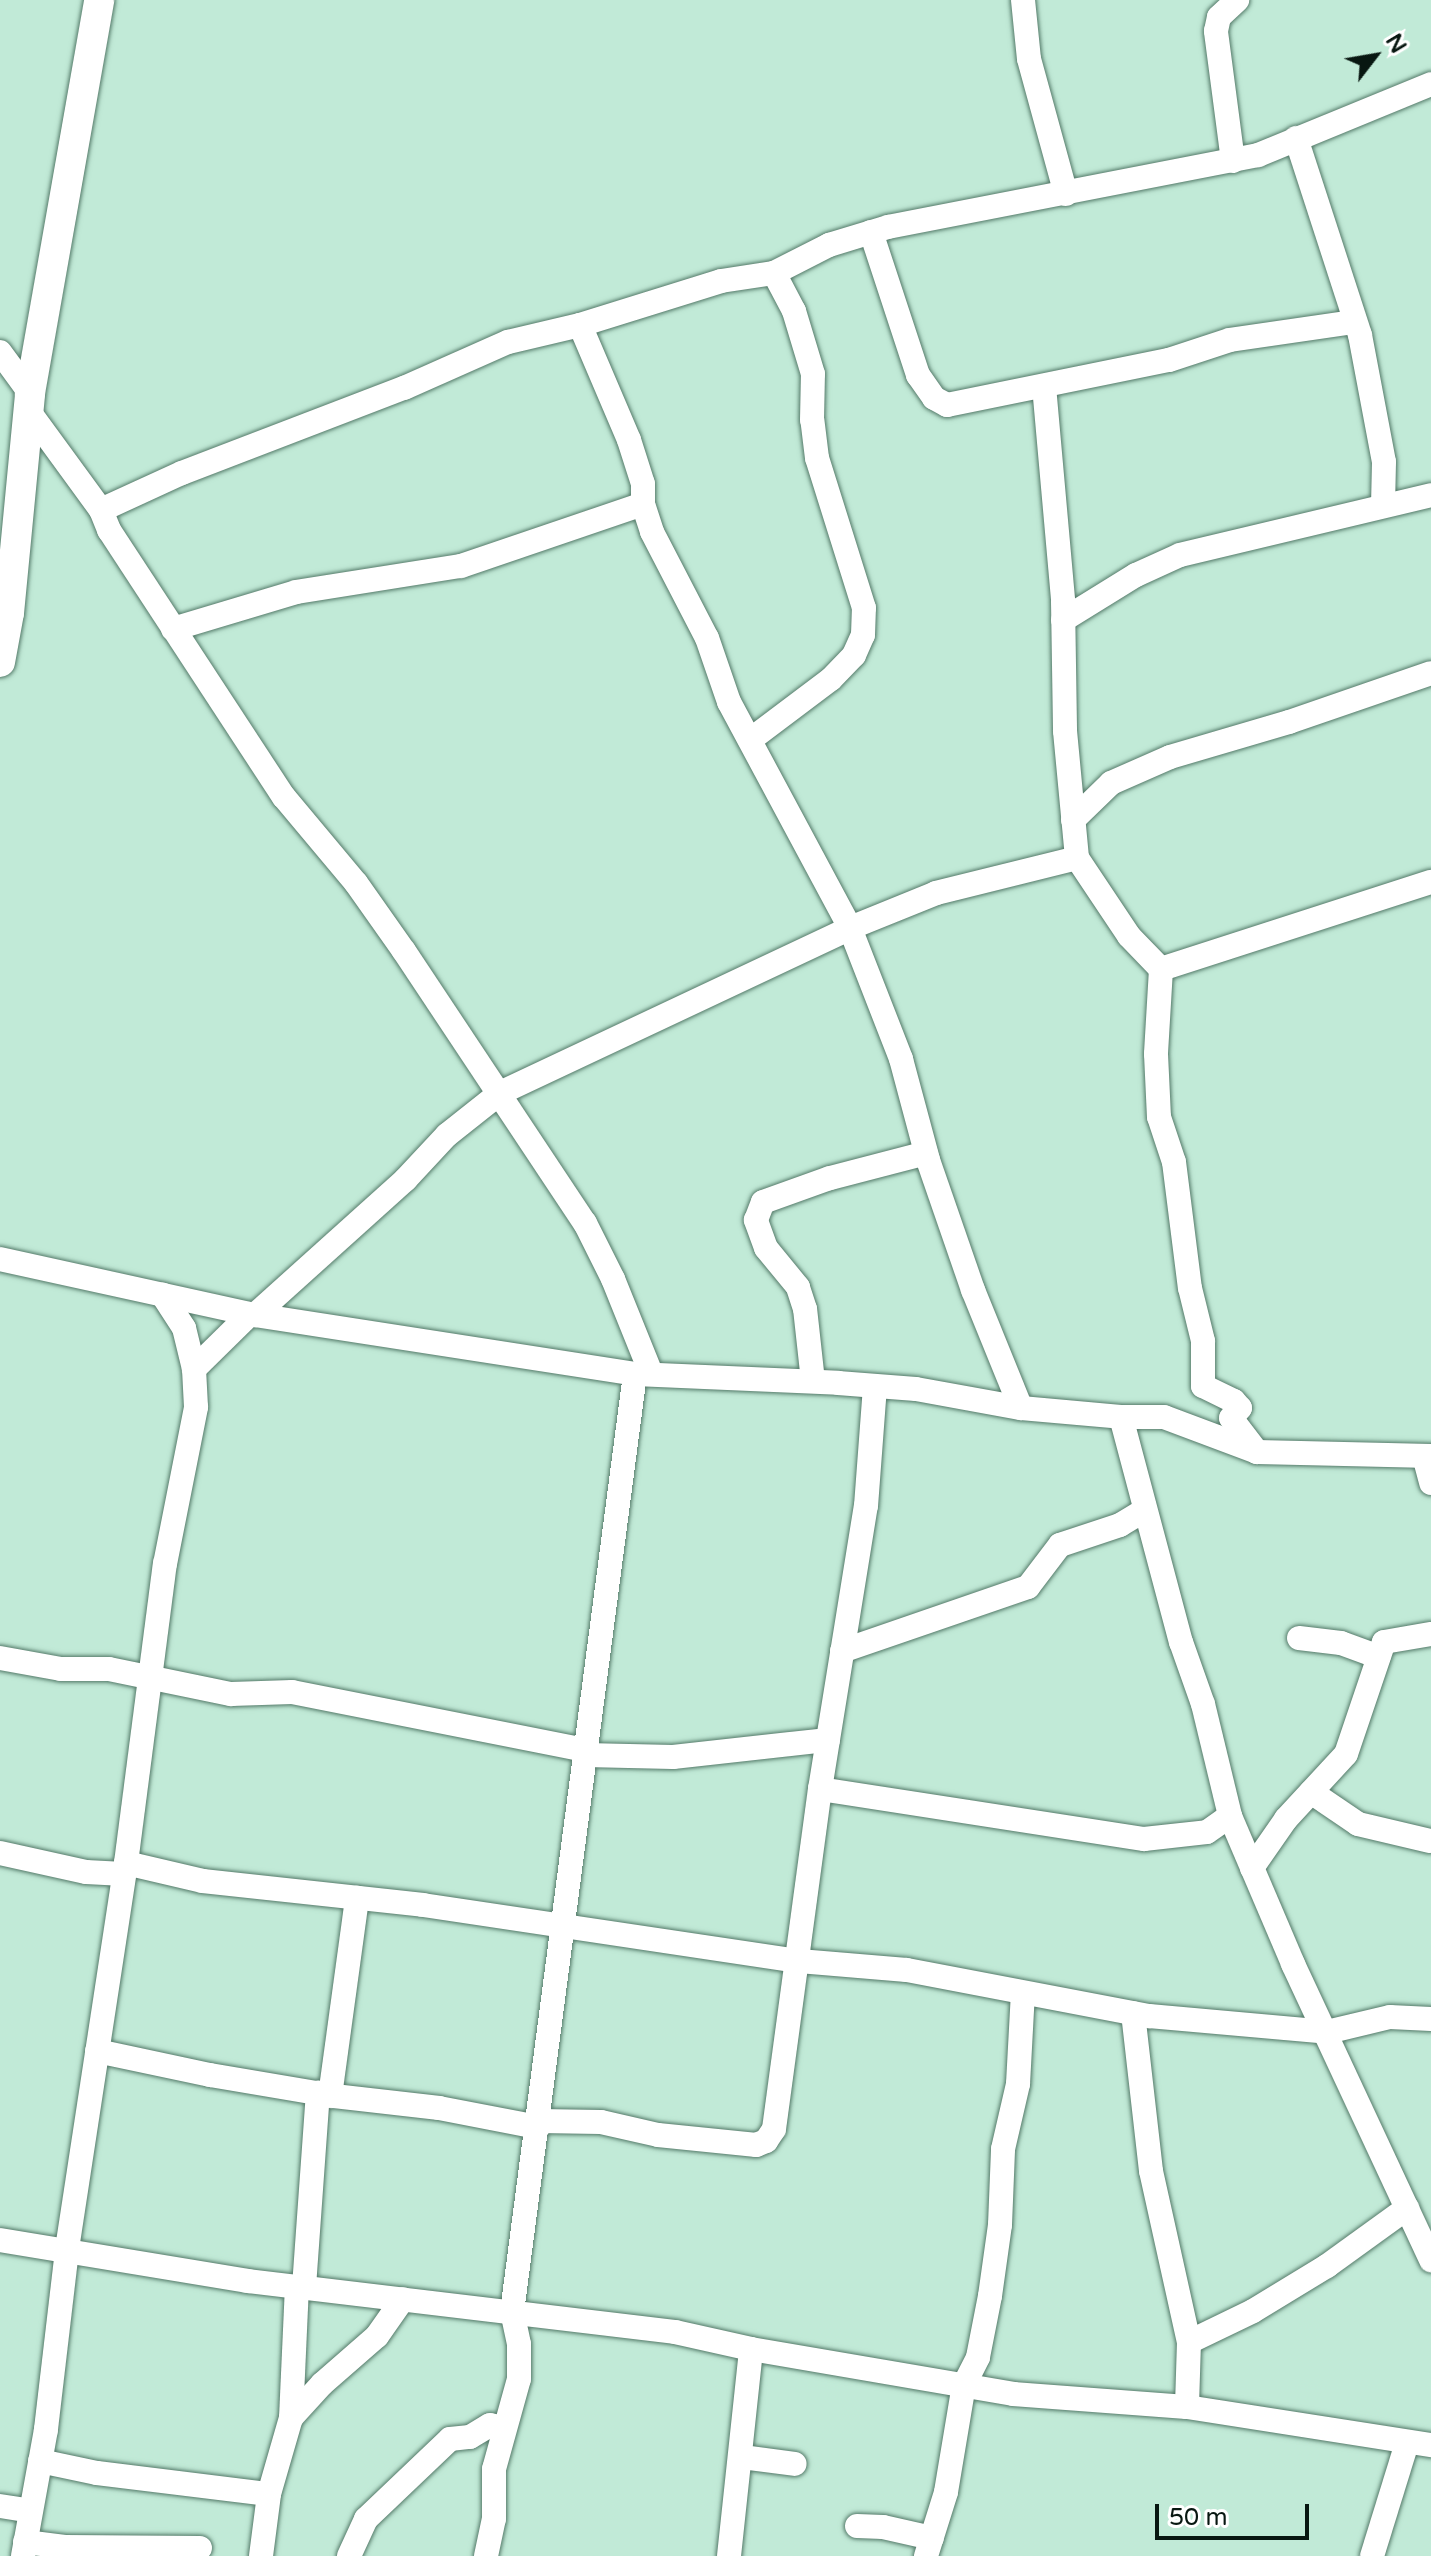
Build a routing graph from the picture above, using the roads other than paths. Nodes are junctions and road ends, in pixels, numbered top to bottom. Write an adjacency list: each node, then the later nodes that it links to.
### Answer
1 (99, 0): 14 (street)
2 (1023, 0): 7 (street)
3 (1241, 2): 6 (street)
4 (1431, 84): 5 (street)
5 (1296, 138): 6 (street); 10 (street)
6 (1233, 161): 7 (street)
7 (1066, 194): 8 (street)
8 (871, 232): 9 (street); 13 (street)
9 (774, 273): 11 (street); 24 (street)
10 (1353, 322): 13 (street); 18 (street)
11 (580, 325): 17 (street); 19 (street)
12 (0, 352): 14 (street)
13 (1044, 386): 20 (street)
14 (29, 402): 15 (street); 19 (street)
15 (11, 471): 22 (street)
16 (1431, 495): 18 (street)
17 (643, 504): 21 (street); 24 (street)
18 (1383, 505): 20 (street)
19 (101, 510): 21 (street)
20 (1063, 620): 25 (street)
21 (173, 629): 30 (street)
22 (0, 662)
23 (1431, 673): 25 (street)
24 (750, 740): 28 (street)
25 (1073, 820): 26 (street)
26 (1077, 858): 28 (street); 29 (street)
27 (1431, 882): 29 (street)
28 (850, 928): 30 (street); 31 (street)
29 (1161, 969): 41 (street)
30 (500, 1093): 34 (street); 36 (street)
31 (926, 1153): 37 (street); 39 (street)
32 (0, 1259): 33 (street)
33 (162, 1294): 34 (street); 35 (street)
34 (252, 1314): 35 (street); 36 (street)
35 (194, 1369): 50 (street)
36 (643, 1374): 37 (street); 52 (street)
37 (813, 1381): 38 (street)
38 (875, 1386): 39 (street); 47 (street)
39 (1021, 1408): 40 (street)
40 (1121, 1417): 41 (street); 44 (street)
41 (1257, 1452): 42 (street)
42 (1427, 1456): 43 (street)
43 (1431, 1483)
44 (1145, 1510): 47 (street); 55 (street)
45 (1431, 1634): 48 (street)
46 (1299, 1638): 48 (street)
47 (842, 1651): 51 (street)
48 (1379, 1657): 54 (street)
49 (0, 1658): 50 (street)
50 (150, 1676): 52 (street); 59 (street)
51 (828, 1740): 52 (street); 53 (street)
52 (586, 1752): 61 (street)
53 (820, 1789): 55 (street); 62 (street)
54 (1311, 1792): 56 (street); 58 (street)
55 (1230, 1816): 58 (street)
56 (1430, 1841)
57 (0, 1853): 59 (street)
58 (1252, 1868): 66 (street)
59 (125, 1869): 60 (street); 67 (street)
60 (357, 1898): 61 (street); 68 (street)
61 (564, 1928): 62 (street); 69 (street)
62 (799, 1961): 63 (street); 69 (street)
63 (1023, 1993): 64 (street); 79 (street)
64 (1133, 2013): 66 (street); 77 (street)
65 (1431, 2019): 66 (street)
66 (1327, 2032): 70 (street)
67 (97, 2051): 68 (street); 73 (street)
68 (324, 2094): 69 (street); 74 (street)
69 (539, 2124): 76 (street)
70 (1407, 2208): 72 (street); 77 (street)
71 (0, 2240): 73 (street)
72 (1428, 2247)
73 (67, 2249): 74 (street); 85 (street)
74 (300, 2287): 75 (street); 81 (street)
75 (403, 2299): 76 (street); 81 (street)
76 (512, 2312): 78 (street); 82 (street)
77 (1189, 2342): 80 (street)
78 (751, 2349): 79 (street); 84 (street)
79 (964, 2385): 80 (street); 91 (street)
80 (1187, 2407): 83 (street)
81 (291, 2418): 87 (street)
82 (504, 2428): 95 (street); 96 (street)
83 (1419, 2444): 98 (street)
84 (742, 2457): 86 (street); 97 (street)
85 (40, 2461): 87 (street); 89 (street)
86 (795, 2464)
87 (269, 2494): 94 (street)
88 (0, 2506): 89 (street)
89 (30, 2511): 93 (street)
90 (857, 2526): 91 (street)
91 (929, 2547)
92 (200, 2548): 93 (street)
93 (24, 2549)
94 (261, 2556)
95 (349, 2556)
96 (486, 2556)
97 (729, 2556)
98 (1372, 2556)

